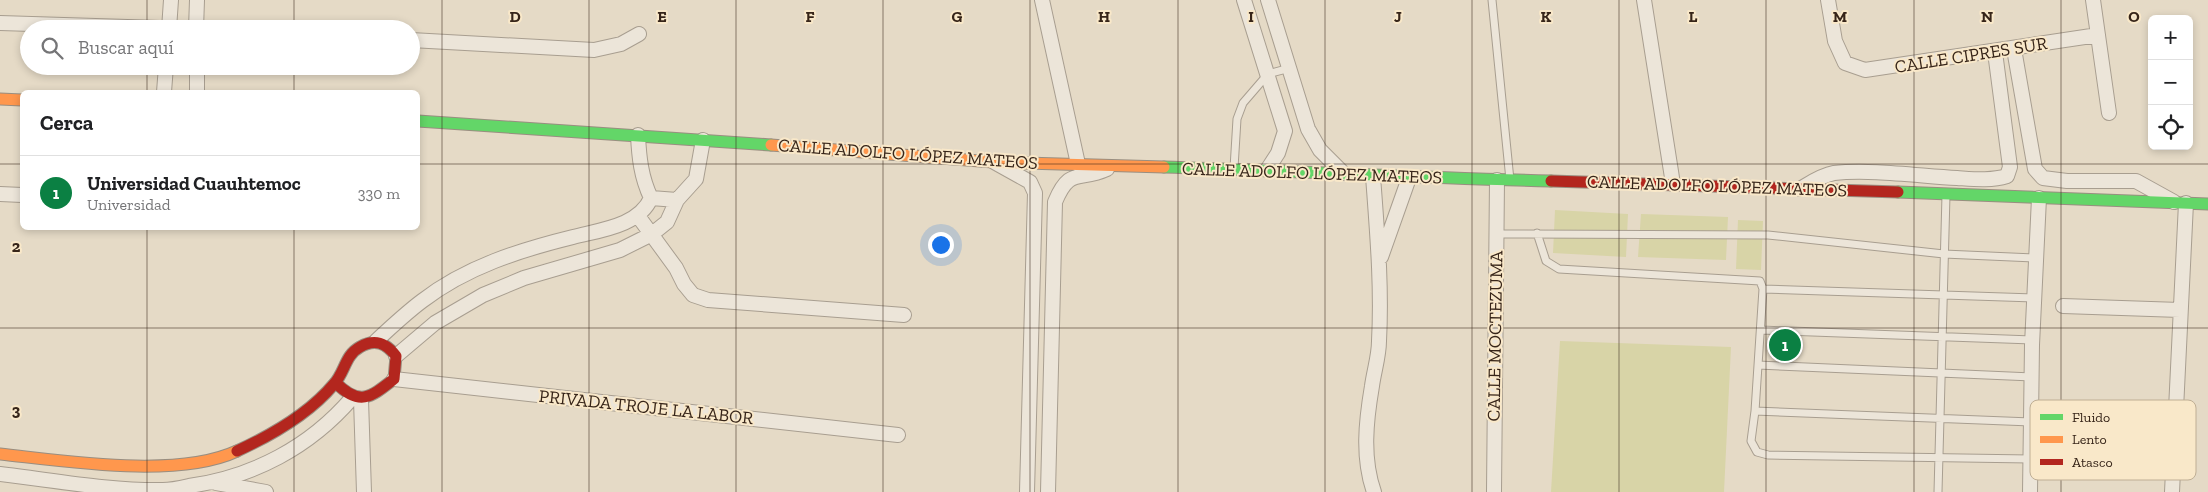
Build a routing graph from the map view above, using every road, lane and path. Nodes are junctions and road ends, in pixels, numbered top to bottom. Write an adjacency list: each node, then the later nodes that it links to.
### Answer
1 (171, 0): 10 (street)
2 (197, 0): 11 (street)
3 (1042, 0): 32 (street)
4 (1244, 0): 20 (street)
5 (1268, 0): 19 (street)
6 (1492, 0): 39 (lane)
7 (1644, 0): 40 (street)
8 (1828, 0): 18 (street, CALLE CIPRES SUR)
9 (2093, 0): 15 (street)
10 (170, 20)
11 (196, 20)
12 (0, 23): 13 (street)
13 (20, 24)
14 (639, 34): 16 (street)
15 (2098, 35): 17 (street, CALLE CIPRES SUR); 27 (street)
16 (420, 40)
17 (2014, 49): 18 (street, CALLE CIPRES SUR); 48 (street)
18 (1995, 52): 41 (street)
19 (1290, 68): 20 (lane); 36 (street)
20 (1268, 74): 34 (lane); 35 (street)
21 (165, 75): 23 (street)
22 (197, 75): 24 (street)
23 (164, 90)
24 (197, 90)
25 (0, 99): 26 (street)
26 (20, 100)
27 (2109, 113)
28 (420, 121): 29 (street, CALLE ADOLFO LÓPEZ MATEOS)
29 (638, 135): 30 (street, CALLE ADOLFO LÓPEZ MATEOS); 45 (street)
30 (703, 140): 31 (street, CALLE ADOLFO LÓPEZ MATEOS); 47 (street)
31 (993, 162): 32 (street, CALLE ADOLFO LÓPEZ MATEOS); 69 (street)
32 (1078, 164): 33 (street, CALLE ADOLFO LÓPEZ MATEOS)
33 (1115, 165): 34 (street, CALLE ADOLFO LÓPEZ MATEOS); 70 (street)
34 (1234, 169): 35 (street, CALLE ADOLFO LÓPEZ MATEOS)
35 (1267, 170): 36 (street, CALLE ADOLFO LÓPEZ MATEOS)
36 (1343, 173): 37 (street, CALLE ADOLFO LÓPEZ MATEOS)
37 (1373, 176): 38 (street, CALLE ADOLFO LÓPEZ MATEOS); 57 (street)
38 (1409, 178): 39 (street, CALLE ADOLFO LÓPEZ MATEOS); 57 (street)
39 (1504, 180): 40 (street, CALLE ADOLFO LÓPEZ MATEOS); 54 (street, CALLE MOCTEZUMA)
40 (1673, 184): 41 (street, CALLE ADOLFO LÓPEZ MATEOS)
41 (1798, 189): 44 (street, CALLE ADOLFO LÓPEZ MATEOS)
42 (0, 194): 43 (street)
43 (20, 194)
44 (1946, 194): 46 (street, CALLE ADOLFO LÓPEZ MATEOS); 55 (lane)
45 (652, 198): 47 (street); 50 (street)
46 (2039, 198): 48 (street, CALLE ADOLFO LÓPEZ MATEOS); 56 (street)
47 (677, 200): 53 (street)
48 (2180, 203): 49 (street, CALLE ADOLFO LÓPEZ MATEOS); 62 (street)
49 (2208, 204): 51 (street)
50 (638, 216): 53 (street); 67 (street)
51 (2208, 217)
52 (1537, 233): 54 (lane); 55 (lane); 58 (lane)
53 (652, 234): 63 (street); 68 (street)
54 (1496, 234): 93 (street, CALLE MOCTEZUMA)
55 (1944, 254): 56 (lane); 59 (lane)
56 (2036, 258): 60 (street)
57 (1379, 264): 92 (street)
58 (1763, 288): 59 (lane); 64 (lane)
59 (1943, 294): 60 (lane); 65 (lane)
60 (2034, 298): 66 (street)
61 (2063, 306): 62 (street)
62 (2180, 310): 78 (street)
63 (904, 315)
64 (1760, 330): 65 (lane); 71 (lane)
65 (1942, 336): 66 (lane); 72 (lane)
66 (2032, 340): 73 (street)
67 (376, 341): 68 (street); 75 (street)
68 (396, 356): 74 (street)
69 (1030, 364): 70 (street); 90 (street)
70 (1051, 365): 91 (street)
71 (1758, 366): 72 (lane); 79 (lane)
72 (1941, 374): 73 (lane); 80 (lane)
73 (2032, 377): 77 (street)
74 (394, 379): 76 (street); 82 (street, PRIVADA TROJE LA LABOR)
75 (336, 383): 76 (street); 83 (street)
76 (356, 399): 87 (street); 88 (street)
77 (2031, 400)
78 (2176, 400)
79 (1756, 410): 80 (lane); 84 (lane)
80 (1940, 418): 81 (lane); 84 (lane)
81 (2030, 422)
82 (898, 435)
83 (0, 454)
84 (1938, 458): 85 (lane); 94 (lane)
85 (2030, 459): 95 (street)
86 (0, 474): 87 (street)
87 (213, 483): 89 (street)
88 (363, 490)
89 (266, 492)
90 (1027, 492)
91 (1048, 492)
92 (1374, 492)
93 (1494, 492)
94 (1938, 492)
95 (2030, 492)

